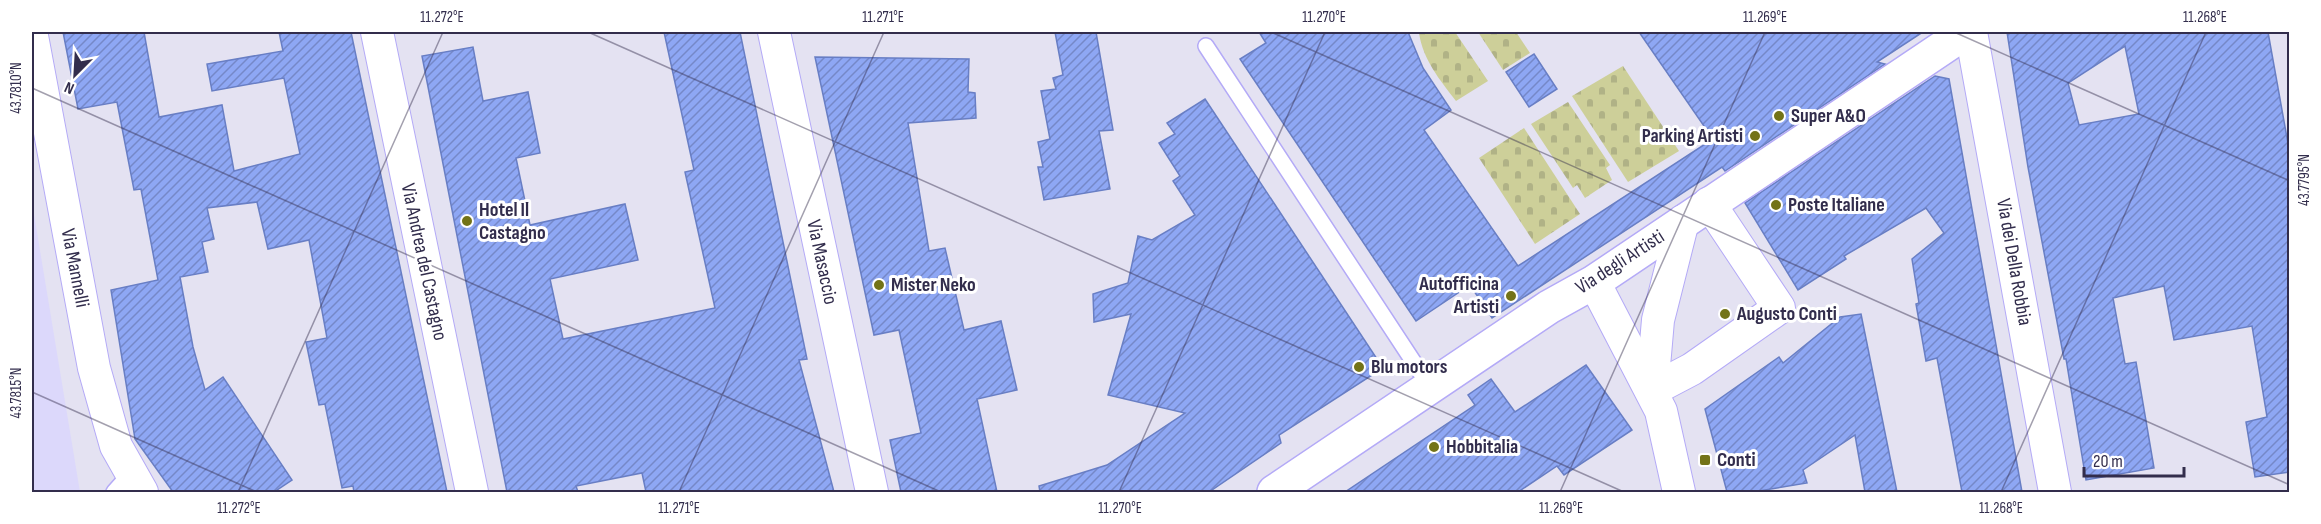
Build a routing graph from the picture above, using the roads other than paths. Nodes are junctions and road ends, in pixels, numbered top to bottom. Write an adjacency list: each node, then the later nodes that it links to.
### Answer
1 (377, 32): 11 (street, Via Andrea del Castagno)
2 (774, 32): 12 (street, Via Masaccio)
3 (1969, 32): 6 (street, Via degli Artisti); 15 (street, Via dei Della Robbia)
4 (32, 36): 10 (street, Via Mannelli)
5 (1206, 46): 8 (lane)
6 (1696, 212): 7 (street, Via degli Artisti); 9 (street); 9 (street)
7 (1594, 282): 8 (street, Via degli Artisti); 9 (street)
8 (1430, 387): 13 (street, Via degli Artisti)
9 (1652, 390): 14 (street)
10 (129, 486)
11 (472, 492)
12 (872, 492)
13 (1274, 492)
14 (1679, 492)
15 (2055, 492)

